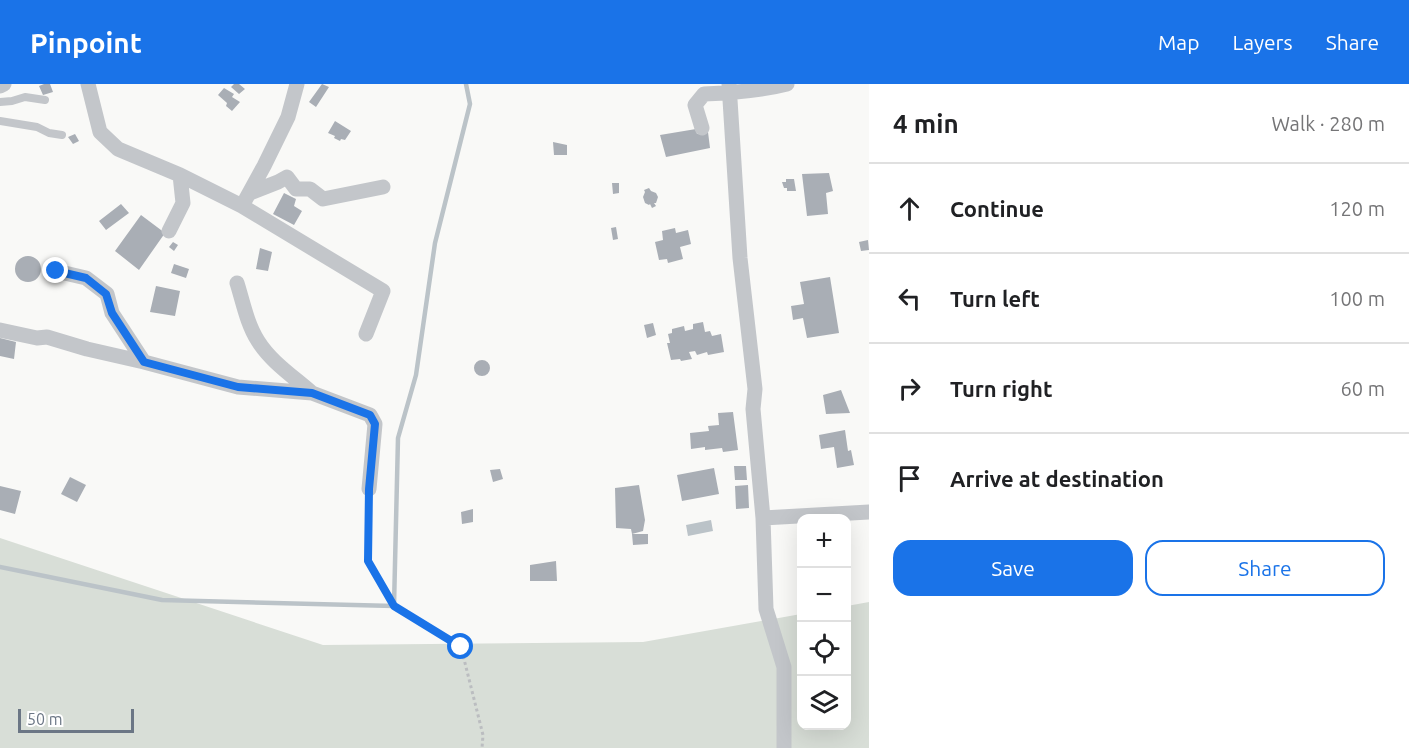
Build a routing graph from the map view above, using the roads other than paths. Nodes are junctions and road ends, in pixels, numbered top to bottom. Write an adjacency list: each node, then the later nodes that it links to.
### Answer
1 (88, 84): 10 (street)
2 (297, 84): 12 (street)
3 (787, 84): 4 (street)
4 (730, 89): 8 (street); 22 (street)
5 (45, 100): 6 (lane)
6 (0, 102)
7 (0, 121): 9 (lane)
8 (702, 128)
9 (62, 135)
10 (180, 175): 12 (street); 13 (street)
11 (383, 187): 12 (street)
12 (246, 200): 17 (street)
13 (169, 231)
14 (56, 271): 18 (street)
15 (237, 284): 19 (street)
16 (1, 329): 18 (street)
17 (366, 334)
18 (144, 362): 19 (street)
19 (312, 393): 20 (street)
20 (369, 489)
21 (869, 512): 22 (street)
22 (763, 518): 23 (street)
23 (784, 748)

